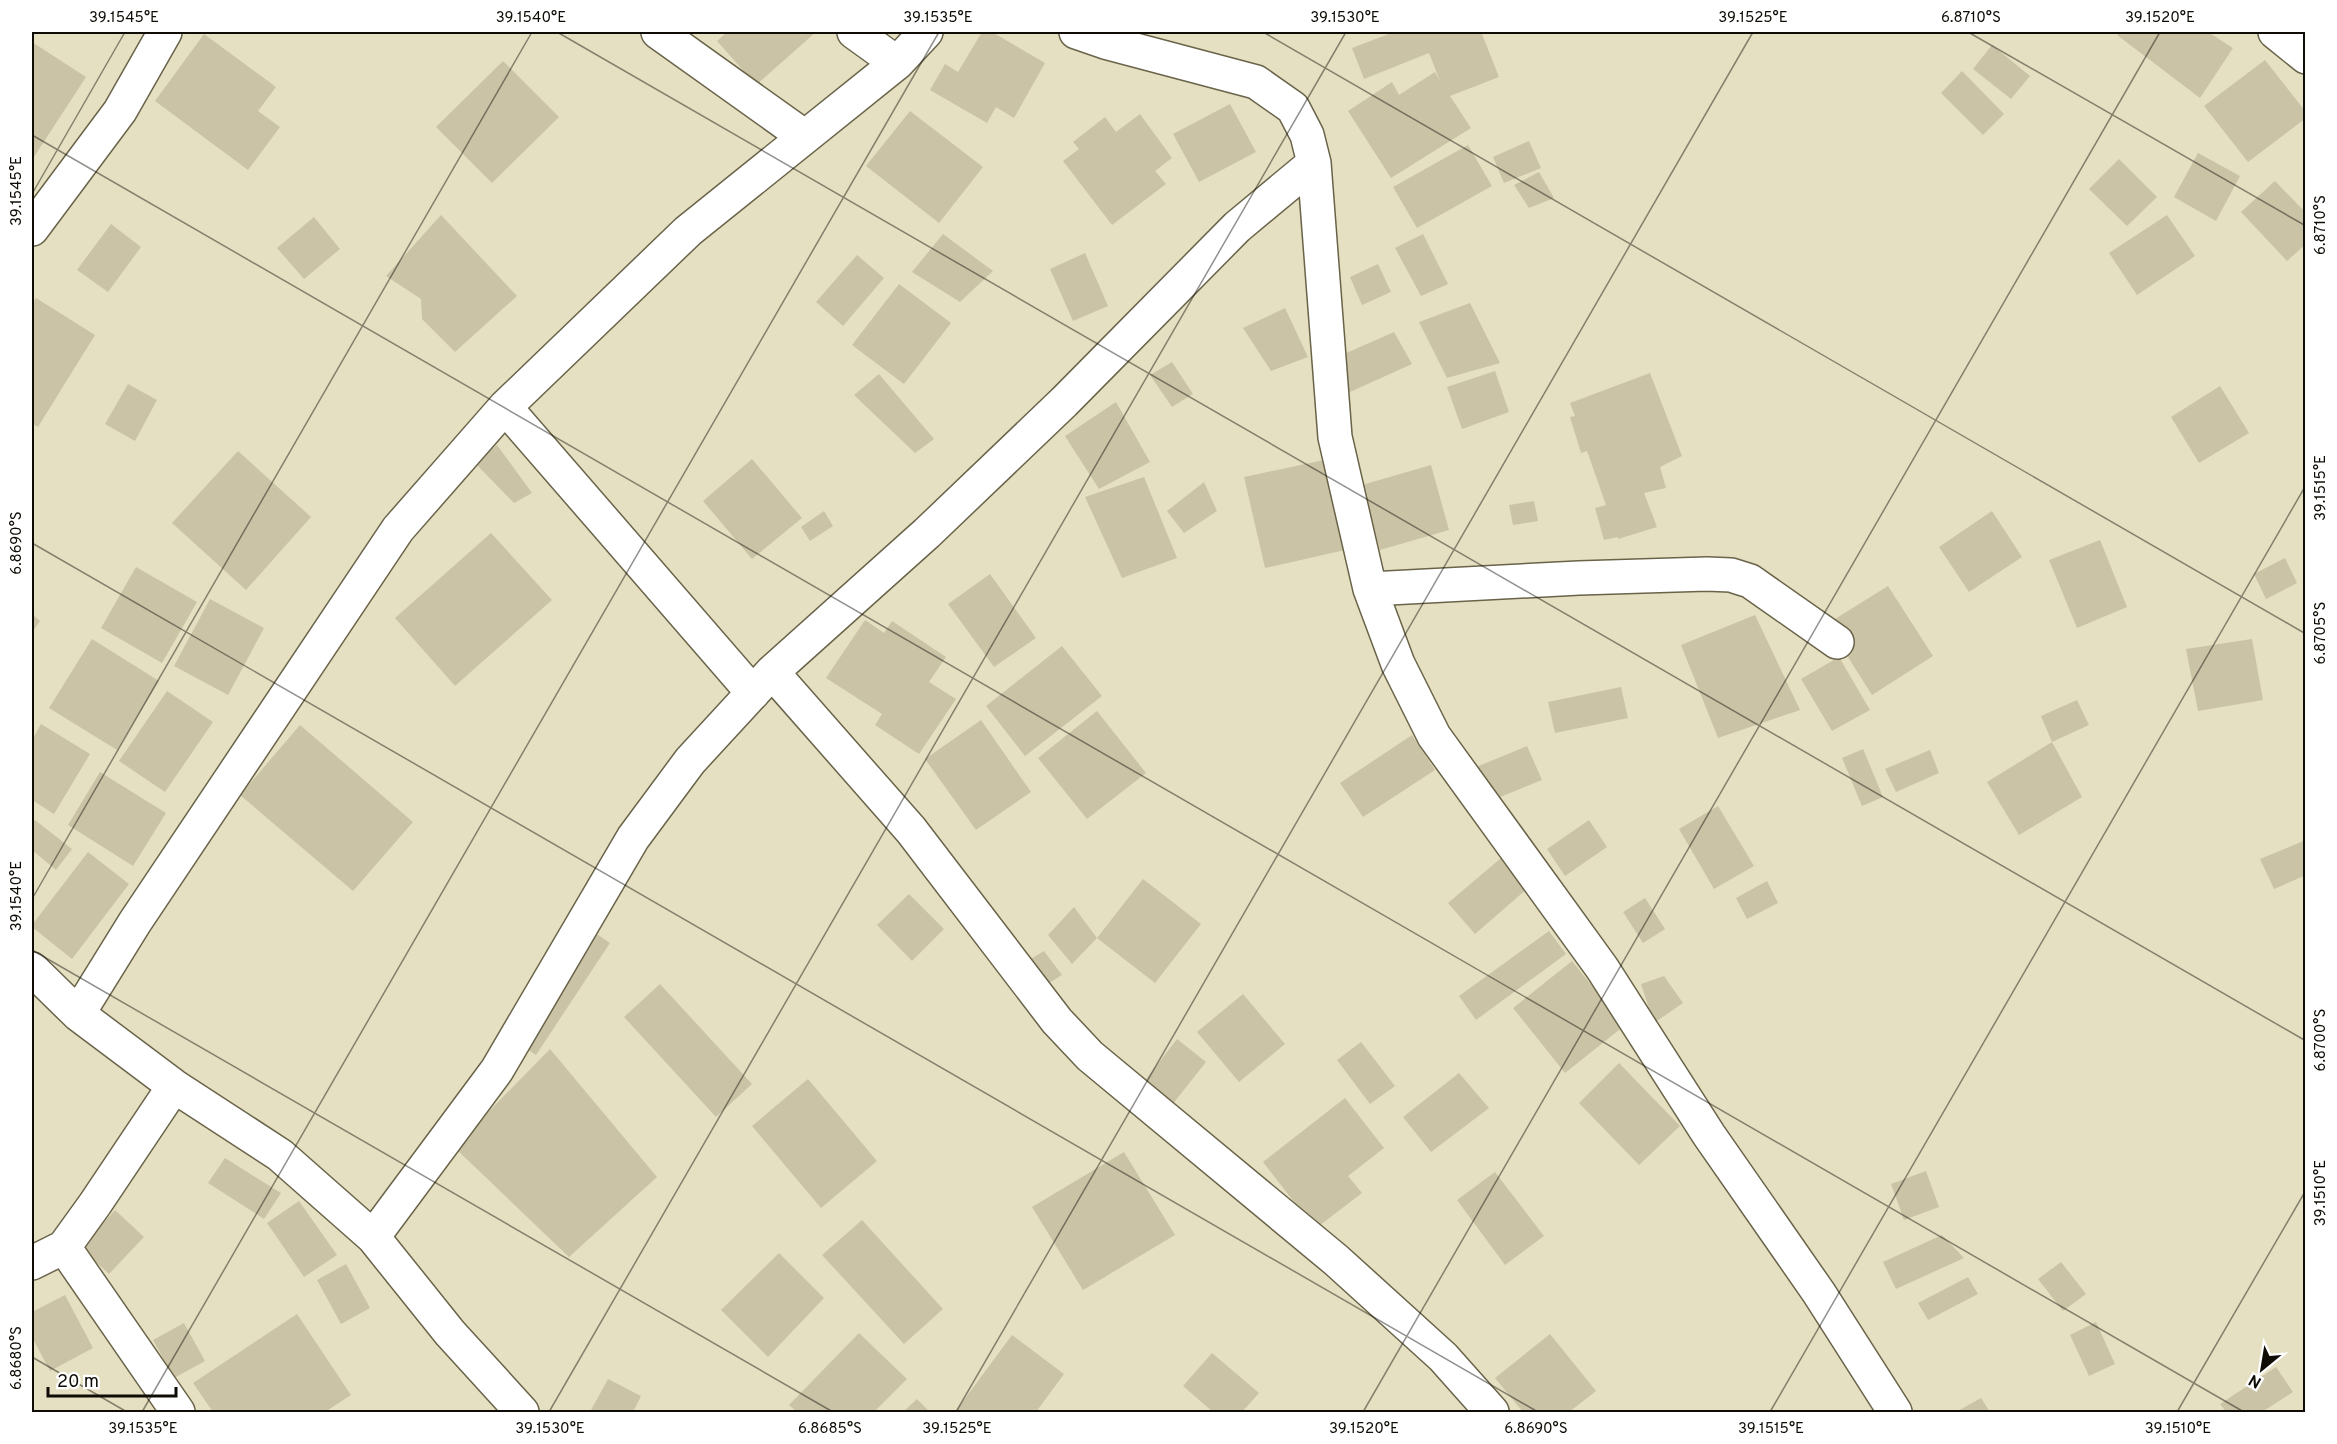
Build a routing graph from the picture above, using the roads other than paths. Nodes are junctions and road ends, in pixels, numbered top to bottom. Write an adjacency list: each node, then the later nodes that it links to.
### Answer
1 (165, 32): 11 (street)
2 (657, 32): 9 (street)
3 (854, 32): 8 (street)
4 (926, 32): 8 (street)
5 (1076, 32): 10 (street)
6 (2275, 32): 7 (street)
7 (2306, 57)
8 (897, 63): 9 (street)
9 (805, 137): 12 (street)
10 (1314, 163): 13 (street); 15 (street)
11 (32, 230)
12 (505, 407): 15 (street); 17 (street)
13 (1370, 589): 14 (street); 25 (street)
14 (1837, 642)
15 (762, 682): 19 (street); 24 (street)
16 (32, 969): 17 (street)
17 (78, 1014): 18 (street)
18 (174, 1086): 19 (street); 20 (street)
19 (373, 1237): 23 (street)
20 (64, 1247): 21 (street); 22 (street)
21 (32, 1263)
22 (178, 1413)
23 (522, 1413)
24 (1492, 1413)
25 (1895, 1413)

